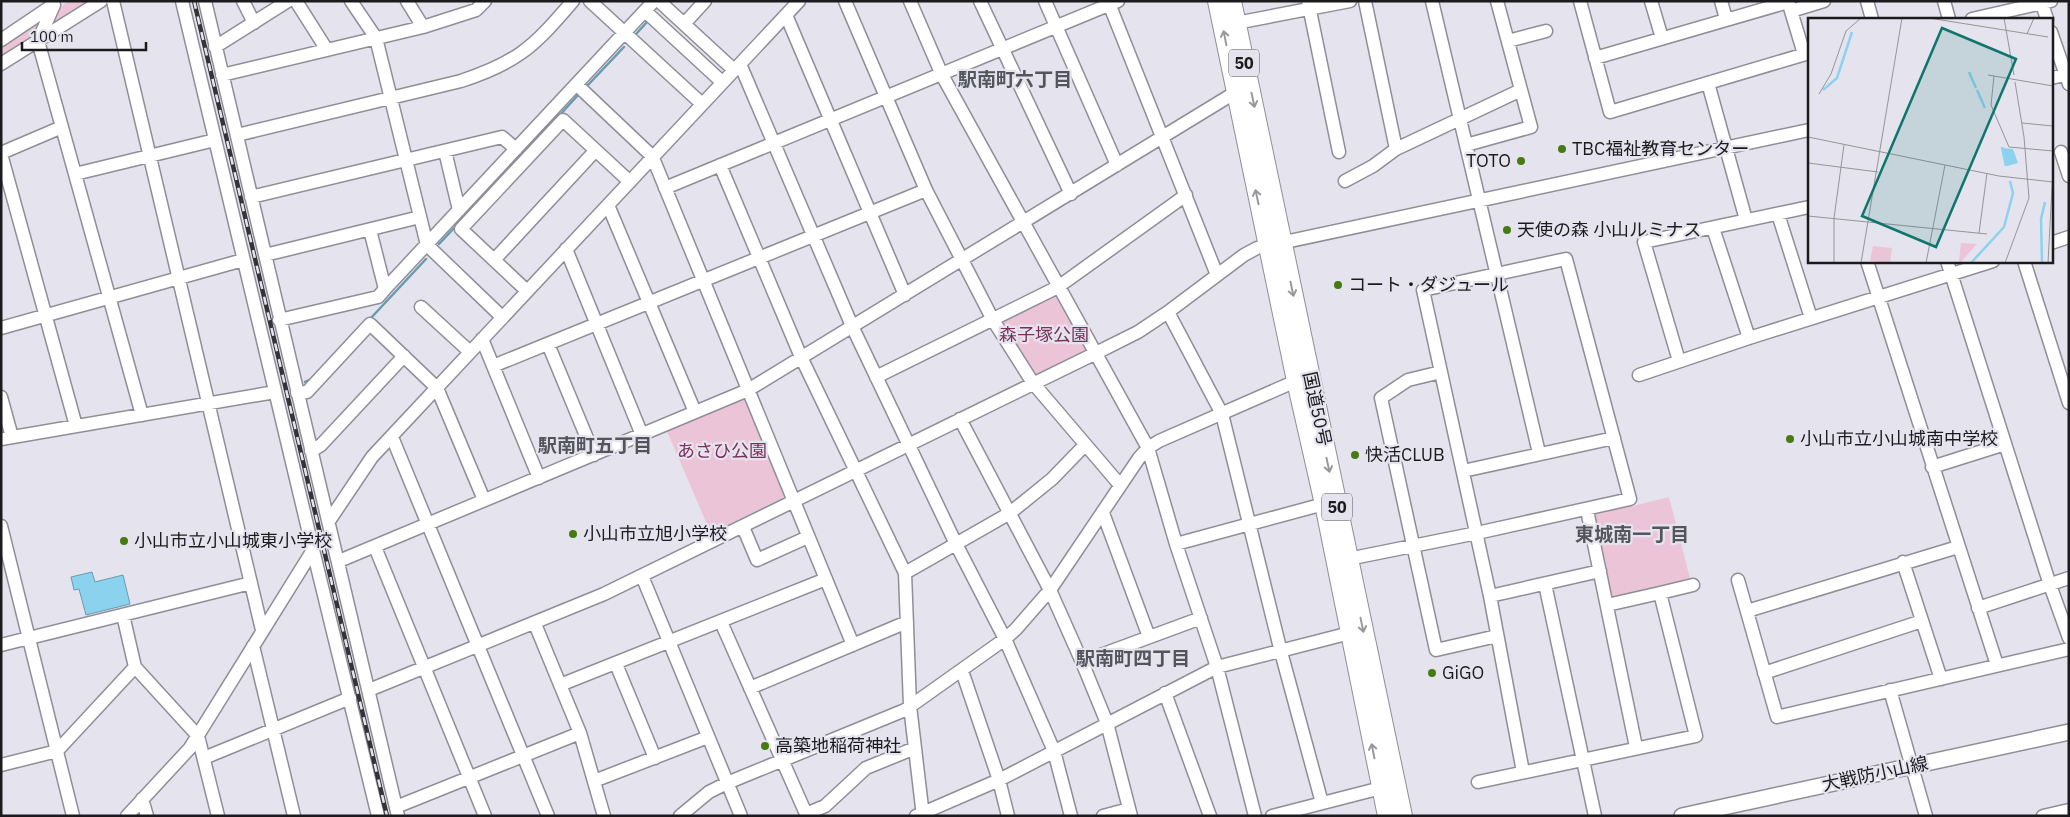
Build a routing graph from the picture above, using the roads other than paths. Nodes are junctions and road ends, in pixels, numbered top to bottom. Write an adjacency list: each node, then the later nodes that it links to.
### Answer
1 (101, 1): 57 (street)
2 (112, 1): 95 (street)
3 (182, 1): 84 (street)
4 (205, 1): 59 (street)
5 (243, 1): 46 (street)
6 (288, 1): 46 (street)
7 (296, 1): 60 (street)
8 (351, 1): 54 (street)
9 (407, 1): 49 (street)
10 (485, 1): 49 (street)
11 (573, 1): 76 (street)
12 (590, 1): 52 (street)
13 (659, 1): 47 (street)
14 (705, 1): 47 (street)
15 (799, 1): 40 (street)
16 (845, 1): 75 (street)
17 (910, 1): 66 (street)
18 (980, 1): 61 (street)
19 (1045, 1): 50 (street)
20 (1217, 1): 74 (highway, 国道50号 / 50, one-way to 20)
21 (1232, 1): 48 (highway, 国道50号 / 50)
22 (1350, 1): 35 (street)
23 (1365, 1): 89 (street)
24 (1432, 1): 78 (street)
25 (1497, 1): 58 (street)
26 (1580, 1): 63 (street)
27 (1651, 1): 55 (street)
28 (1721, 1): 45 (street)
29 (1824, 1): 36 (street)
30 (1867, 1): 41 (street)
31 (1944, 1): 42 (street)
32 (55, 2): 56 (street); 57 (street)
33 (1112, 2): 50 (street); 83 (street)
34 (2044, 2): 39 (street); 44 (street)
35 (1309, 5): 48 (street); 92 (street)
36 (1789, 5): 45 (street); 62 (street)
37 (650, 6): 52 (street); 70 (street)
38 (1996, 7): 39 (street); 43 (street)
39 (2019, 14)
40 (786, 15): 65 (street); 79 (street)
41 (1872, 18)
42 (1949, 18)
43 (1974, 18)
44 (2047, 18)
45 (1726, 20): 55 (street)
46 (254, 23): 59 (street)
47 (684, 24): 65 (street)
48 (1236, 24): 122 (highway, 国道50号 / 50, one-way to 122)
49 (423, 27): 54 (street)
50 (1056, 28): 61 (street); 99 (street)
51 (1546, 30): 58 (street)
52 (625, 33): 72 (street); 77 (street)
53 (2052, 35): 68 (street)
54 (376, 38): 60 (street); 76 (street)
55 (1662, 38): 63 (street)
56 (1, 40)
57 (38, 41): 64 (street); 80 (street)
58 (1508, 41): 73 (street)
59 (215, 47): 67 (street)
60 (327, 50): 67 (street)
61 (1003, 50): 66 (street); 106 (street)
62 (1806, 53): 71 (street)
63 (1595, 58): 71 (street)
64 (1, 64)
65 (737, 67): 70 (street); 85 (street)
66 (942, 74): 75 (street); 117 (street)
67 (222, 75): 82 (street)
68 (2068, 77): 69 (street)
69 (2052, 78)
70 (722, 82): 77 (street)
71 (1708, 83): 87 (street)
72 (577, 85): 88 (street); 96 (street)
73 (1521, 90): 78 (street); 86 (street)
74 (1236, 92): 83 (street); 122 (highway, 国道50号 / 50, one-way to 74)
75 (886, 97): 79 (street); 105 (street)
76 (390, 98): 82 (street); 97 (street)
77 (702, 104): 96 (street)
78 (1460, 119): 86 (street); 89 (street)
79 (831, 120): 85 (street); 113 (street)
80 (62, 127): 94 (street); 100 (street)
81 (1808, 130): 87 (street)
82 (237, 135): 108 (street)
83 (1164, 136): 99 (street); 107 (street)
84 (216, 140): 95 (street); 129 (street)
85 (774, 144): 98 (street); 120 (street)
86 (1466, 145): 109 (street)
87 (1726, 147): 109 (street); 116 (street)
88 (516, 149): 90 (street); 112 (street)
89 (1396, 149): 102 (street)
90 (445, 151): 97 (street); 112 (street)
91 (596, 151): 103 (street); 130 (street); 130 (street)
92 (1339, 152)
93 (2060, 152): 101 (street)
94 (1, 153): 149 (street)
95 (150, 156): 100 (street); 138 (street)
96 (653, 157): 103 (street); 104 (street)
97 (406, 160): 108 (street); 115 (street)
98 (720, 165): 104 (street); 127 (street)
99 (1117, 165): 106 (street)
100 (75, 174): 144 (street)
101 (2069, 176)
102 (1345, 181)
103 (630, 182): 110 (street)
104 (665, 188): 139 (street)
105 (926, 190): 113 (street); 128 (street)
106 (1071, 194): 117 (street)
107 (1186, 196): 137 (street); 140 (street)
108 (251, 197): 126 (street)
109 (1479, 200): 122 (street); 135 (street)
110 (608, 205): 125 (street); 146 (street)
111 (1808, 207): 114 (street)
112 (459, 210): 124 (street)
113 (870, 212): 120 (street); 143 (street)
114 (1778, 214): 116 (street); 151 (street)
115 (420, 217): 119 (street); 124 (street)
116 (1746, 220): 118 (street)
117 (1023, 222): 128 (street); 140 (street)
118 (1713, 228): 157 (street); 164 (street)
119 (370, 230): 126 (street); 141 (street)
120 (813, 236): 127 (street); 155 (street)
121 (2069, 237): 123 (street)
122 (1275, 243): 137 (street); 169 (highway, 国道50号 / 50); 218 (highway, 国道50号 / 50, one-way to 218)
123 (2052, 243)
124 (427, 245): 141 (street); 150 (street)
125 (566, 249): 142 (street); 154 (street)
126 (265, 255): 152 (street)
127 (759, 258): 139 (street); 163 (street)
128 (961, 259): 143 (street); 153 (street)
129 (243, 260): 138 (street); 173 (street)
130 (494, 260): 142 (street)
131 (1866, 262): 145 (street)
132 (1947, 262): 136 (street)
133 (1990, 262): 136 (street)
134 (2024, 262): 176 (street)
135 (1496, 274): 166 (street); 186 (street); 192 (street)
136 (1951, 274): 145 (street); 188 (street)
137 (1217, 275): 148 (street)
138 (178, 278): 144 (street); 177 (street)
139 (703, 281): 146 (street); 172 (street)
140 (1058, 287): 153 (street); 161 (street)
141 (385, 289): 152 (street)
142 (527, 291): 150 (street)
143 (905, 295): 155 (street)
144 (110, 297): 149 (street); 180 (street)
145 (1878, 298): 151 (street); 194 (street)
146 (649, 302): 154 (street); 178 (street)
147 (421, 307): 160 (street)
148 (1168, 312): 161 (street); 179 (street)
149 (45, 316): 156 (street); 182 (street)
150 (502, 318): 158 (street)
151 (1811, 318): 157 (street)
152 (280, 320): 174 (street)
153 (993, 320): 168 (street); 170 (street)
154 (597, 324): 159 (street); 183 (street)
155 (852, 326): 163 (street); 168 (street)
156 (1, 328)
157 (1749, 338): 164 (street)
158 (482, 339): 160 (street); 165 (street)
159 (548, 344): 165 (street); 193 (street)
160 (470, 352): 171 (street)
161 (1094, 354): 170 (street); 190 (street)
162 (404, 356): 171 (street); 174 (street); 191 (street)
163 (802, 357): 172 (street); 195 (street)
164 (1679, 361): 167 (street)
165 (493, 366): 197 (street)
166 (1441, 372): 196 (street); 214 (street)
167 (1639, 376)
168 (876, 377): 187 (street)
169 (1296, 381): 179 (street); 201 (highway, 国道50号 / 50)
170 (1033, 383): 181 (street); 189 (street)
171 (437, 388): 184 (street); 199 (street)
172 (748, 390): 178 (street); 200 (street)
173 (275, 392): 177 (street); 217 (street)
174 (297, 393): 191 (street)
175 (1, 397): 185 (street)
176 (2069, 403)
177 (209, 404): 180 (street); 227 (street)
178 (695, 412): 183 (street)
179 (1222, 414): 190 (street); 207 (street)
180 (142, 415): 182 (street)
181 (960, 419): 187 (street); 203 (street)
182 (76, 426): 185 (street)
183 (642, 435): 193 (street)
184 (392, 437): 205 (street); 206 (street)
185 (7, 438)
186 (1614, 438): 192 (street); 202 (street)
187 (908, 444): 195 (street); 212 (street)
188 (2005, 444): 194 (street); 229 (street)
189 (1085, 445): 198 (street); 203 (street)
190 (1148, 448): 198 (street); 213 (street)
191 (312, 451): 205 (street)
192 (1539, 453): 196 (street)
193 (594, 455): 197 (street)
194 (1932, 466): 216 (street)
195 (857, 470): 200 (street); 222 (street)
196 (1463, 471): 210 (street)
197 (539, 478): 199 (street)
198 (1120, 485): 204 (street)
199 (484, 500): 206 (street)
200 (794, 502): 209 (street); 211 (street)
201 (1324, 504): 207 (street); 244 (highway, 国道50号 / 50)
202 (1587, 510): 210 (street); 221 (street)
203 (1010, 513): 212 (street); 231 (street)
204 (1103, 513): 231 (street); 246 (street)
205 (329, 521): 219 (street)
206 (428, 524): 215 (street); 251 (street)
207 (1250, 525): 213 (street); 256 (street)
208 (1, 526): 247 (street)
209 (743, 527): 211 (street); 223 (street)
210 (1477, 533): 214 (street); 233 (street)
211 (808, 537): 225 (street)
212 (956, 544): 222 (street); 249 (street)
213 (1176, 544): 238 (street)
214 (1413, 546): 218 (street); 245 (street)
215 (375, 547): 219 (street); 262 (street)
216 (1958, 547): 220 (street); 235 (street)
217 (312, 550): 243 (street); 271 (street)
218 (1348, 559): 323 (highway, 国道50号 / 50, one-way to 323)
219 (339, 562): 268 (street)
220 (1903, 562): 236 (street); 241 (street)
221 (1600, 571): 228 (street); 234 (street)
222 (905, 573): 240 (street)
223 (642, 576): 242 (street); 250 (street)
224 (2069, 578): 229 (street)
225 (826, 579): 239 (street); 254 (street)
226 (1738, 580): 236 (street)
227 (251, 583): 237 (street); 243 (street)
228 (1545, 584): 233 (street); 286 (street)
229 (2050, 584): 235 (street); 248 (street)
230 (1693, 585): 232 (street)
231 (1050, 590): 249 (street); 257 (street)
232 (1660, 593): 234 (street); 279 (street)
233 (1490, 596): 245 (street)
234 (1606, 605): 279 (street)
235 (1978, 608): 259 (street)
236 (1747, 612): 264 (street)
237 (123, 615): 247 (street); 260 (street)
238 (1201, 618): 246 (street); 261 (street)
239 (721, 622): 250 (street); 267 (street)
240 (907, 622): 254 (street); 272 (street)
241 (1922, 622): 264 (street); 265 (street)
242 (535, 624): 251 (street); 266 (street)
243 (262, 630): 253 (street)
244 (1350, 633): 256 (street); 296 (highway, 国道50号 / 50, one-way to 244)
245 (1497, 636): 290 (street)
246 (1149, 637): 257 (street)
247 (29, 638): 252 (street); 281 (street)
248 (2069, 638)
249 (1005, 639): 263 (street); 282 (street)
250 (670, 643): 258 (street); 278 (street)
251 (478, 644): 262 (street); 283 (street)
252 (1, 645)
253 (253, 646): 274 (street); 277 (street)
254 (853, 646): 267 (street)
255 (2069, 649): 259 (street)
256 (1282, 652): 261 (street); 298 (street)
257 (1082, 662): 273 (street)
258 (616, 664): 266 (street); 285 (street)
259 (1997, 665): 265 (street)
260 (135, 667): 277 (street); 281 (street)
261 (1217, 667): 270 (street); 320 (street)
262 (424, 668): 268 (street); 291 (street)
263 (962, 671): 272 (street); 292 (street)
264 (1764, 673): 269 (street)
265 (1941, 678): 269 (street)
266 (560, 685): 276 (street)
267 (750, 688): 287 (street)
268 (369, 690): 300 (street)
269 (1890, 690): 289 (street)
270 (1165, 693): 273 (street); 319 (street)
271 (350, 698): 274 (street); 310 (street)
272 (910, 706): 280 (street); 287 (street)
273 (1107, 723): 282 (street); 301 (street)
274 (273, 730): 284 (street); 309 (street)
275 (2069, 732): 289 (main road, 大戦防小山線)
276 (580, 733): 283 (street); 293 (street)
277 (198, 736): 284 (street); 297 (street)
278 (708, 737): 285 (street); 295 (street)
279 (1636, 747): 286 (street)
280 (915, 748): 302 (street); 303 (street)
281 (57, 751): 288 (street); 305 (street)
282 (1054, 751): 292 (street); 317 (street)
283 (523, 756): 291 (street); 312 (street)
284 (204, 758): 308 (street)
285 (655, 758): 293 (street)
286 (1582, 760): 290 (street); 324 (street)
287 (783, 762): 295 (street); 302 (street)
288 (1, 765)
289 (1912, 766): 304 (main road, 大戦防小山線); 325 (street)
290 (1523, 772): 294 (street)
291 (469, 778): 300 (street); 311 (street)
292 (999, 780): 303 (street); 316 (street)
293 (594, 781): 313 (street)
294 (1478, 782)
295 (727, 784): 314 (street); 315 (street)
296 (1381, 788): 298 (street); 322 (highway, 国道50号 / 50)
297 (142, 799): 306 (street); 307 (street)
298 (1322, 803): 321 (street)
299 (2069, 810): 326 (street)
300 (397, 811)
301 (1130, 812): 318 (street)
302 (806, 815)
303 (920, 815)
304 (1689, 815)
305 (73, 816)
306 (127, 816)
307 (147, 816)
308 (218, 816)
309 (294, 816)
310 (378, 816)
311 (485, 816)
312 (548, 816)
313 (604, 816)
314 (680, 816)
315 (741, 816)
316 (1008, 816)
317 (1071, 816)
318 (1103, 816)
319 (1210, 816)
320 (1255, 816)
321 (1272, 816)
322 (1387, 816)
323 (1403, 816)
324 (1595, 816)
325 (1926, 816)
326 (2043, 816)

